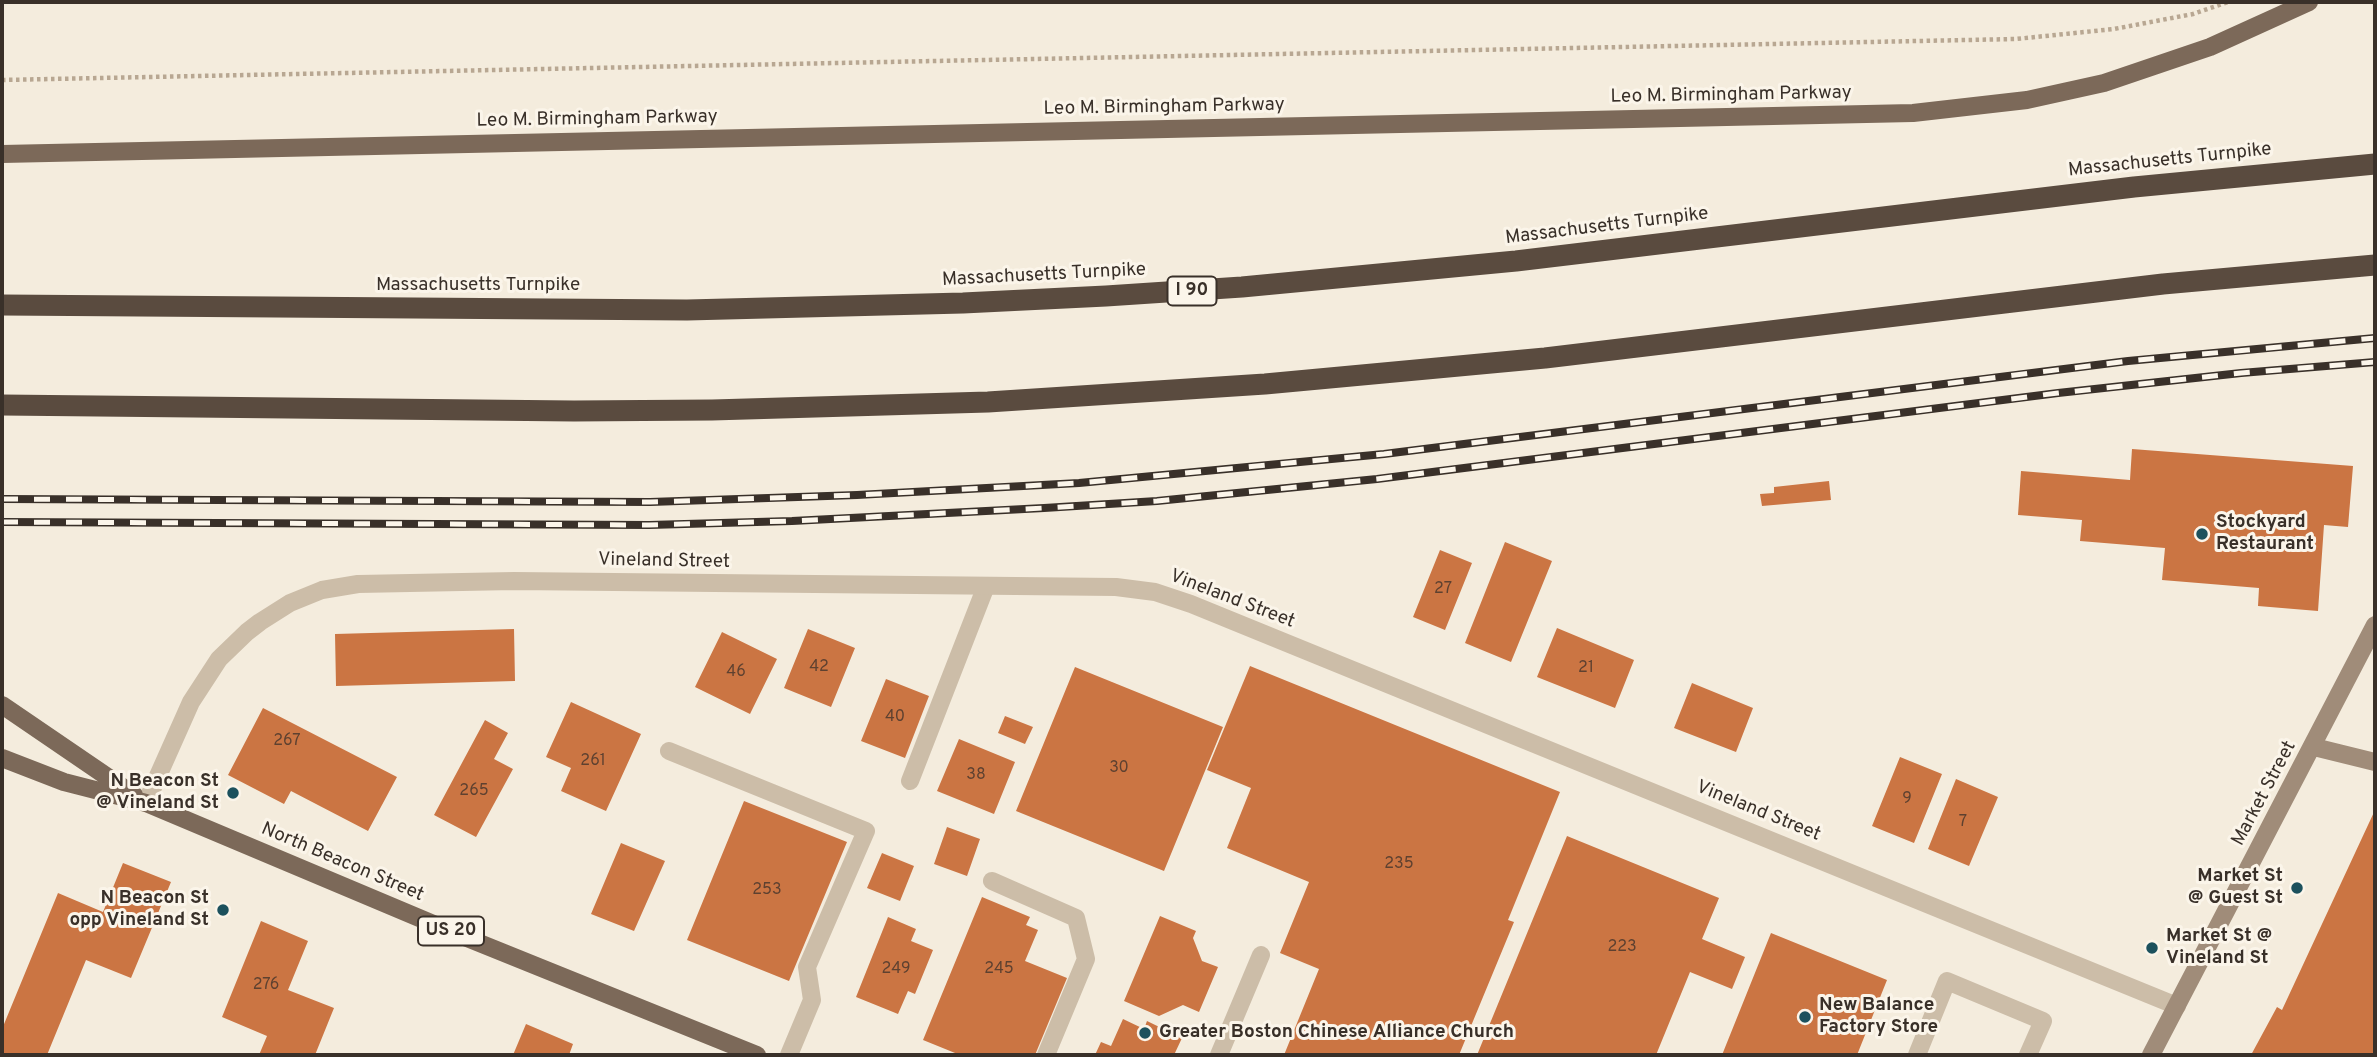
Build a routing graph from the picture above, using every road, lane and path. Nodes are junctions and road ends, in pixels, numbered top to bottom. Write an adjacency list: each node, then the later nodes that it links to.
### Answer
1 (2228, 2): 3 (path)
2 (2309, 2): 4 (main road, Leo M. Birmingham Parkway)
3 (2, 80)
4 (2, 154)
5 (2375, 164): 7 (highway, Massachusetts Turnpike / I 90)
6 (2375, 265): 8 (highway)
7 (2, 305)
8 (2, 405)
9 (986, 586): 16 (street); 17 (street, Vineland Street); 20 (street, Vineland Street)
10 (2375, 625): 12 (main road, Market Street)
11 (2, 705): 17 (main road, North Beacon Street / US 20)
12 (2314, 747): 15 (main road); 20 (main road, Market Street)
13 (669, 751): 22 (street)
14 (2, 758): 17 (main road, North Beacon Street / US 20)
15 (2375, 762)
16 (910, 781)
17 (146, 803): 21 (main road, North Beacon Street / US 20)
18 (992, 881): 23 (street)
19 (1261, 955): 24 (street)
20 (2177, 1006): 27 (main road, Market Street)
21 (757, 1055)
22 (789, 1055)
23 (1046, 1055)
24 (1219, 1055)
25 (1916, 1055): 26 (street)
26 (2028, 1055)
27 (2151, 1055)

